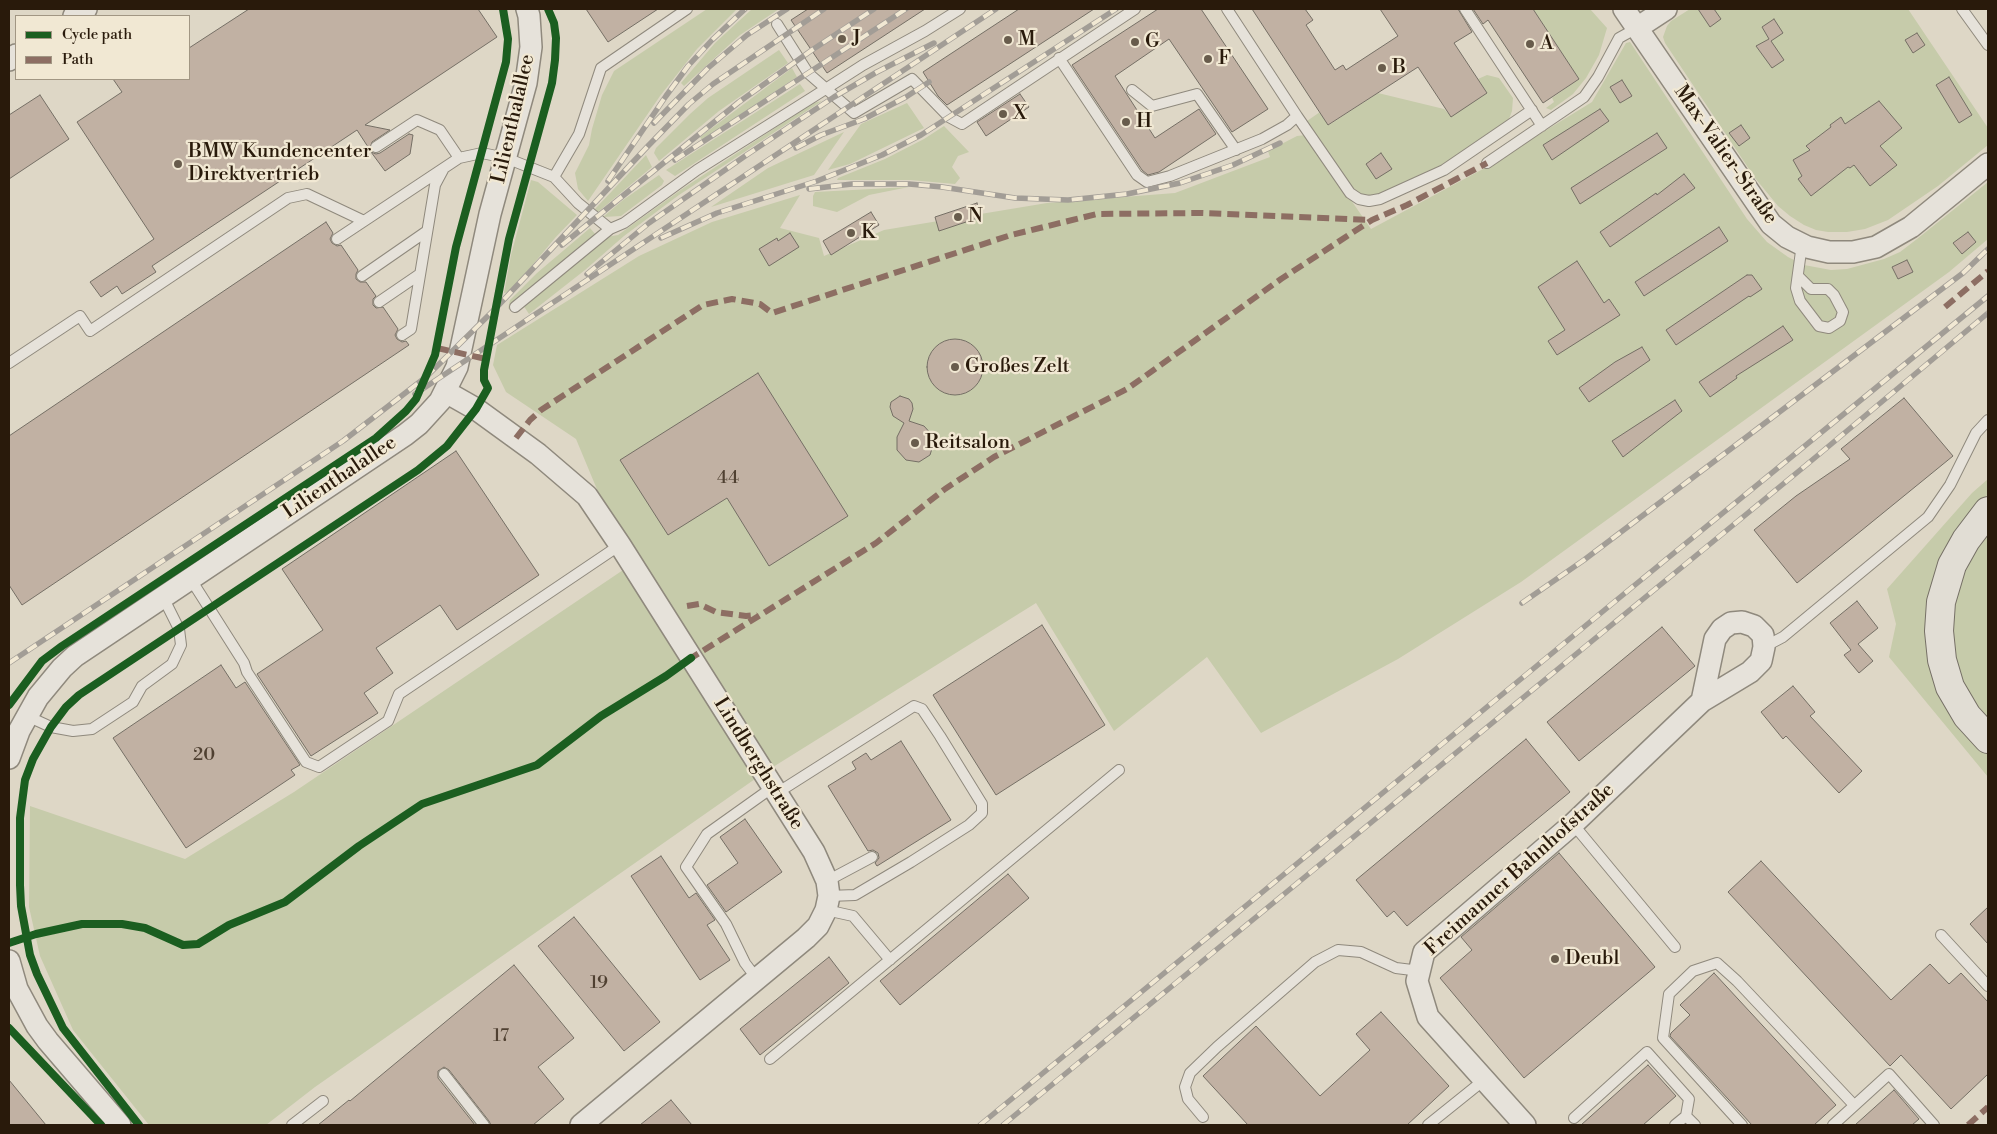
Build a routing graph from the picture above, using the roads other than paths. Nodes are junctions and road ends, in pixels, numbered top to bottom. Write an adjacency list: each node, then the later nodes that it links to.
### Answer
1 (527, 9): 21 (street, Lilienthalallee)
2 (687, 9): 25 (lane)
3 (960, 9): 14 (lane)
4 (1135, 9): 13 (lane)
5 (1227, 9): 17 (lane)
6 (1465, 9): 16 (lane)
7 (1624, 9): 11 (street, Max-Valier-Straße)
8 (1666, 9): 11 (street)
9 (1962, 9): 12 (lane)
10 (777, 24): 14 (lane)
11 (1637, 28): 18 (lane); 30 (street, Max-Valier-Straße)
12 (1988, 45)
13 (1059, 58): 14 (lane); 20 (lane)
14 (825, 89): 27 (lane)
15 (1132, 90): 20 (lane)
16 (1532, 110): 17 (lane); 18 (lane)
17 (1297, 116): 20 (lane)
18 (1542, 126): 23 (lane)
19 (376, 147): 22 (lane)
20 (1236, 150)
21 (506, 158): 22 (lane); 25 (lane); 38 (street, Lilienthalallee)
22 (455, 161): 26 (lane); 28 (lane)
23 (1487, 163)
24 (1988, 164): 30 (street, Max-Valier-Straße)
25 (554, 177): 27 (lane)
26 (364, 221): 29 (lane); 37 (lane)
27 (610, 229): 35 (lane)
28 (427, 231): 31 (lane); 32 (lane)
29 (337, 239)
30 (1802, 244): 33 (lane)
31 (420, 274): 34 (lane); 36 (lane)
32 (362, 276)
33 (1798, 276): 33 (lane)
34 (379, 302)
35 (515, 307)
36 (402, 335)
37 (9, 363)
38 (446, 392): 41 (street, Lindberghstraße); 42 (street, Lilienthalallee)
39 (1988, 420): 44 (lane)
40 (1988, 511): 47 (highway)
41 (620, 545): 42 (lane); 50 (street, Lindberghstraße)
42 (190, 578): 43 (street, Lilienthalallee)
43 (163, 596): 46 (street, Lilienthalallee); 46 (lane)
44 (1764, 647): 45 (street, Freimanner Bahnhofstraße); 45 (street)
45 (1702, 701): 51 (street, Freimanner Bahnhofstraße)
46 (27, 716): 48 (street, Lilienthalallee)
47 (1988, 738)
48 (9, 758)
49 (1119, 770): 56 (lane)
50 (775, 790): 53 (street, Lindberghstraße); 53 (lane); 59 (lane)
51 (1573, 824): 55 (lane); 58 (street, Freimanner Bahnhofstraße)
52 (872, 857): 53 (lane)
53 (828, 896): 56 (lane); 59 (street)
54 (1941, 935): 60 (lane)
55 (1675, 946)
56 (890, 960): 61 (lane)
57 (10, 970): 70 (street)
58 (1420, 971): 63 (street, Freimanner Bahnhofstraße); 67 (lane)
59 (757, 979): 73 (street)
60 (1988, 986)
61 (770, 1059)
62 (444, 1074): 72 (lane)
63 (1484, 1080): 74 (lane); 75 (street, Freimanner Bahnhofstraße)
64 (323, 1101): 71 (lane)
65 (1854, 1105): 69 (lane); 78 (lane); 79 (lane)
66 (1686, 1116): 68 (lane); 76 (lane); 77 (lane)
67 (1203, 1117)
68 (1574, 1118)
69 (1930, 1124)
70 (120, 1125)
71 (292, 1125)
72 (484, 1125)
73 (581, 1125)
74 (1428, 1125)
75 (1524, 1125)
76 (1676, 1125)
77 (1695, 1125)
78 (1742, 1125)
79 (1833, 1125)

